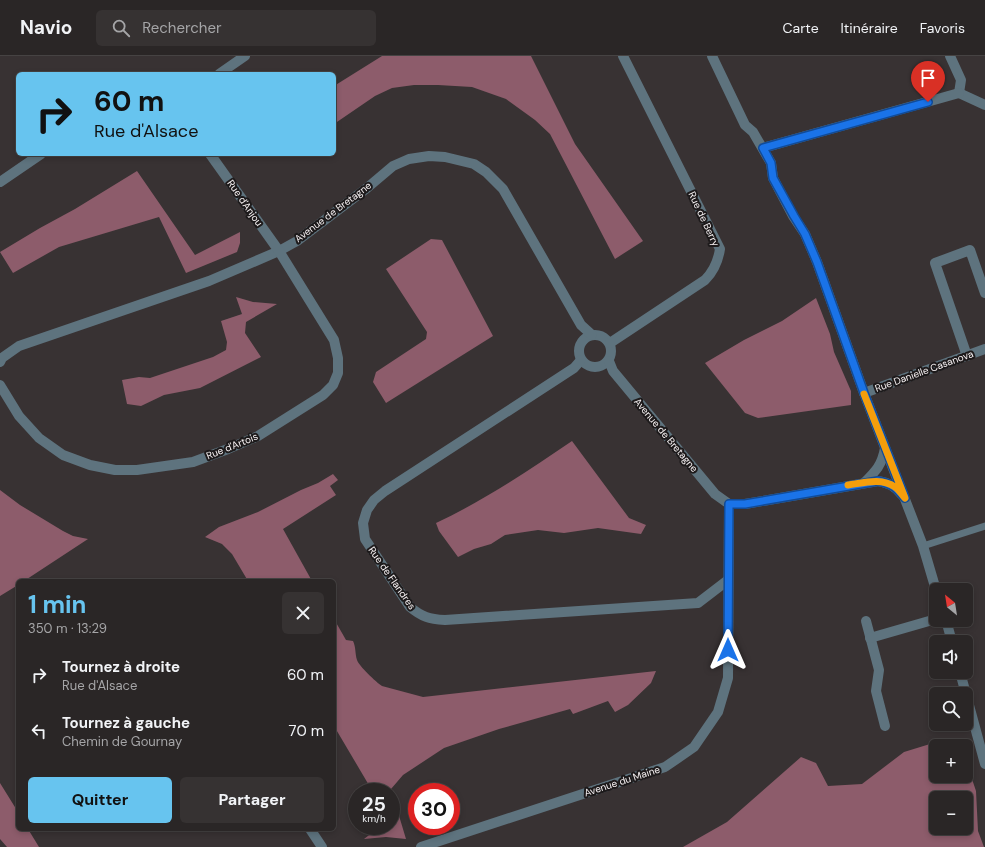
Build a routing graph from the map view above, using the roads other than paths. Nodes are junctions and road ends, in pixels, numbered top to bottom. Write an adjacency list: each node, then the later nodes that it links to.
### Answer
1 (245, 56): 5 (street)
2 (622, 56): 15 (street, Rue de Berry)
3 (712, 56): 8 (street)
4 (950, 56): 6 (street)
5 (222, 72)
6 (959, 93): 7 (street); 8 (street)
7 (985, 104)
8 (763, 148): 22 (street)
9 (38, 156): 11 (street)
10 (211, 156): 12 (street, Rue d'Anjou)
11 (0, 182)
12 (279, 251): 14 (street, Avenue de Bretagne); 20 (street, Avenue de Bretagne); 21 (street, Rue d'Artois)
13 (985, 293): 17 (street)
14 (592, 335): 15 (street); 18 (street)
15 (610, 343): 19 (street)
16 (985, 349): 17 (street, Rue Danielle Casanova)
17 (967, 356): 22 (street, Rue Danielle Casanova)
18 (581, 360): 19 (street); 29 (street, Rue de Flandres)
19 (609, 361): 26 (street, Avenue de Bretagne)
20 (0, 362)
21 (0, 385)
22 (864, 393): 23 (street)
23 (885, 448): 24 (street); 25 (street)
24 (864, 483): 25 (street); 26 (street)
25 (905, 498): 28 (street)
26 (729, 504): 29 (street, Avenue du Maine)
27 (985, 526): 28 (lane)
28 (923, 546): 30 (street)
29 (728, 580): 39 (street, Avenue du Maine)
30 (934, 583)
31 (866, 621): 33 (street)
32 (929, 621): 33 (street)
33 (870, 638): 35 (street)
34 (962, 679): 36 (street)
35 (885, 726)
36 (985, 764)
37 (311, 831): 38 (street)
38 (322, 847)
39 (421, 847)

